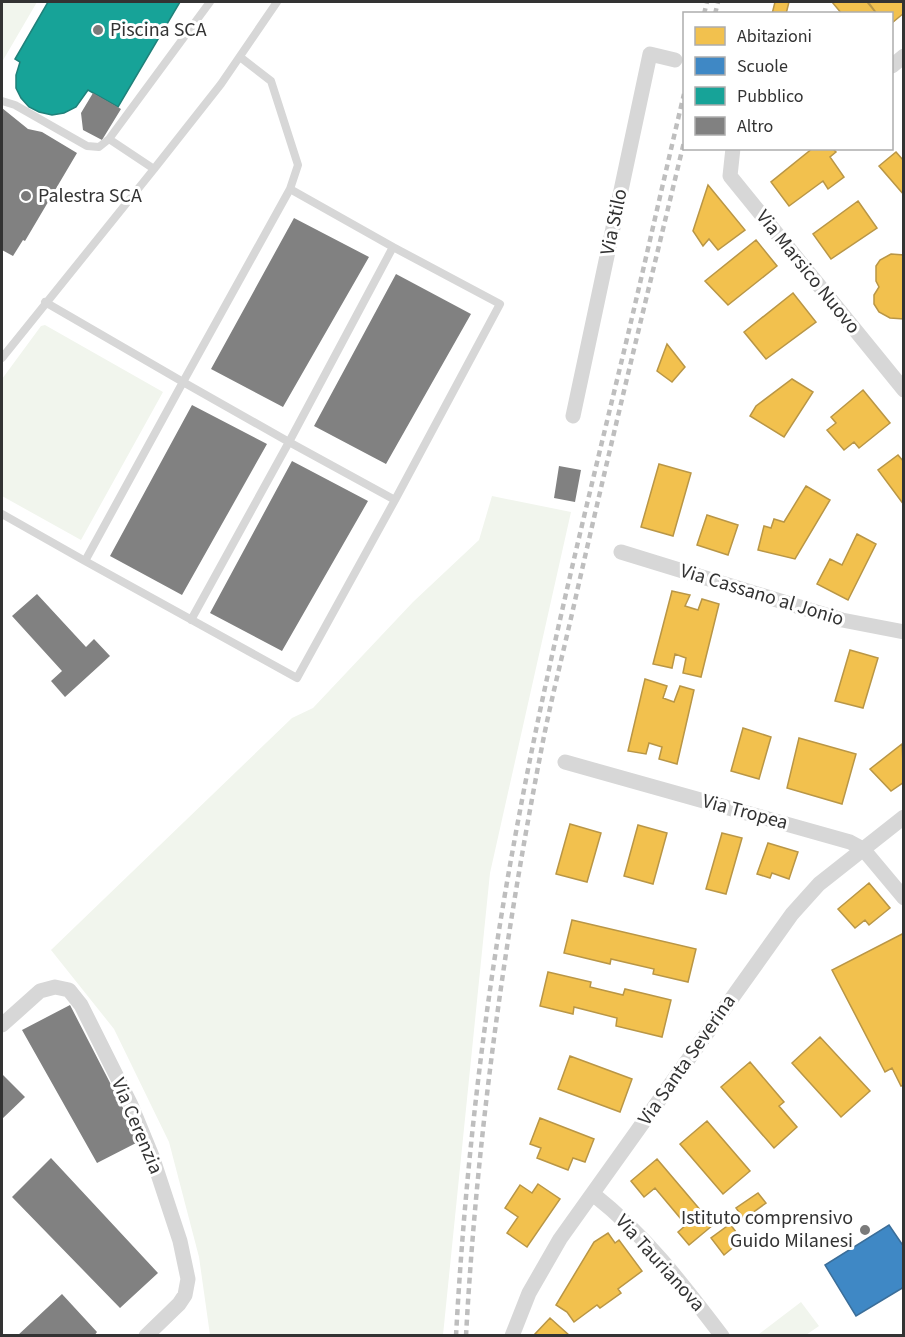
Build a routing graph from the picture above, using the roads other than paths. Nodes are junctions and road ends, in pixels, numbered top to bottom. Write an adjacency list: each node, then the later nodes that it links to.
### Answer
1 (210, 2): 6 (lane)
2 (277, 2): 3 (lane)
3 (240, 57): 8 (lane); 9 (lane)
4 (675, 60): 15 (street, Via Stilo)
5 (2, 101): 6 (lane)
6 (110, 139): 8 (lane)
7 (734, 150): 14 (street, Via Marsico Nuovo)
8 (154, 169): 11 (lane)
9 (290, 189): 10 (lane); 13 (lane)
10 (393, 247): 16 (lane); 17 (lane)
11 (45, 303): 12 (lane); 13 (lane)
12 (2, 358)
13 (183, 382): 16 (lane); 20 (lane)
14 (903, 390)
15 (573, 416)
16 (289, 442): 17 (lane); 21 (lane)
17 (395, 500): 21 (lane)
18 (2, 514): 20 (lane)
19 (621, 552): 22 (street, Via Cassano al Jonio)
20 (85, 561): 21 (lane)
21 (191, 620)
22 (903, 632)
23 (565, 762): 25 (street, Via Tropea)
24 (903, 817): 25 (street, Via Santa Severina)
25 (863, 849): 26 (street, Via Tropea); 28 (street, Via Santa Severina)
26 (903, 898)
27 (2, 1025): 29 (street, Via Cerenzia)
28 (593, 1194): 30 (street, Via Santa Severina); 31 (street, Via Taurianova)
29 (146, 1335)
30 (512, 1335)
31 (722, 1335)

